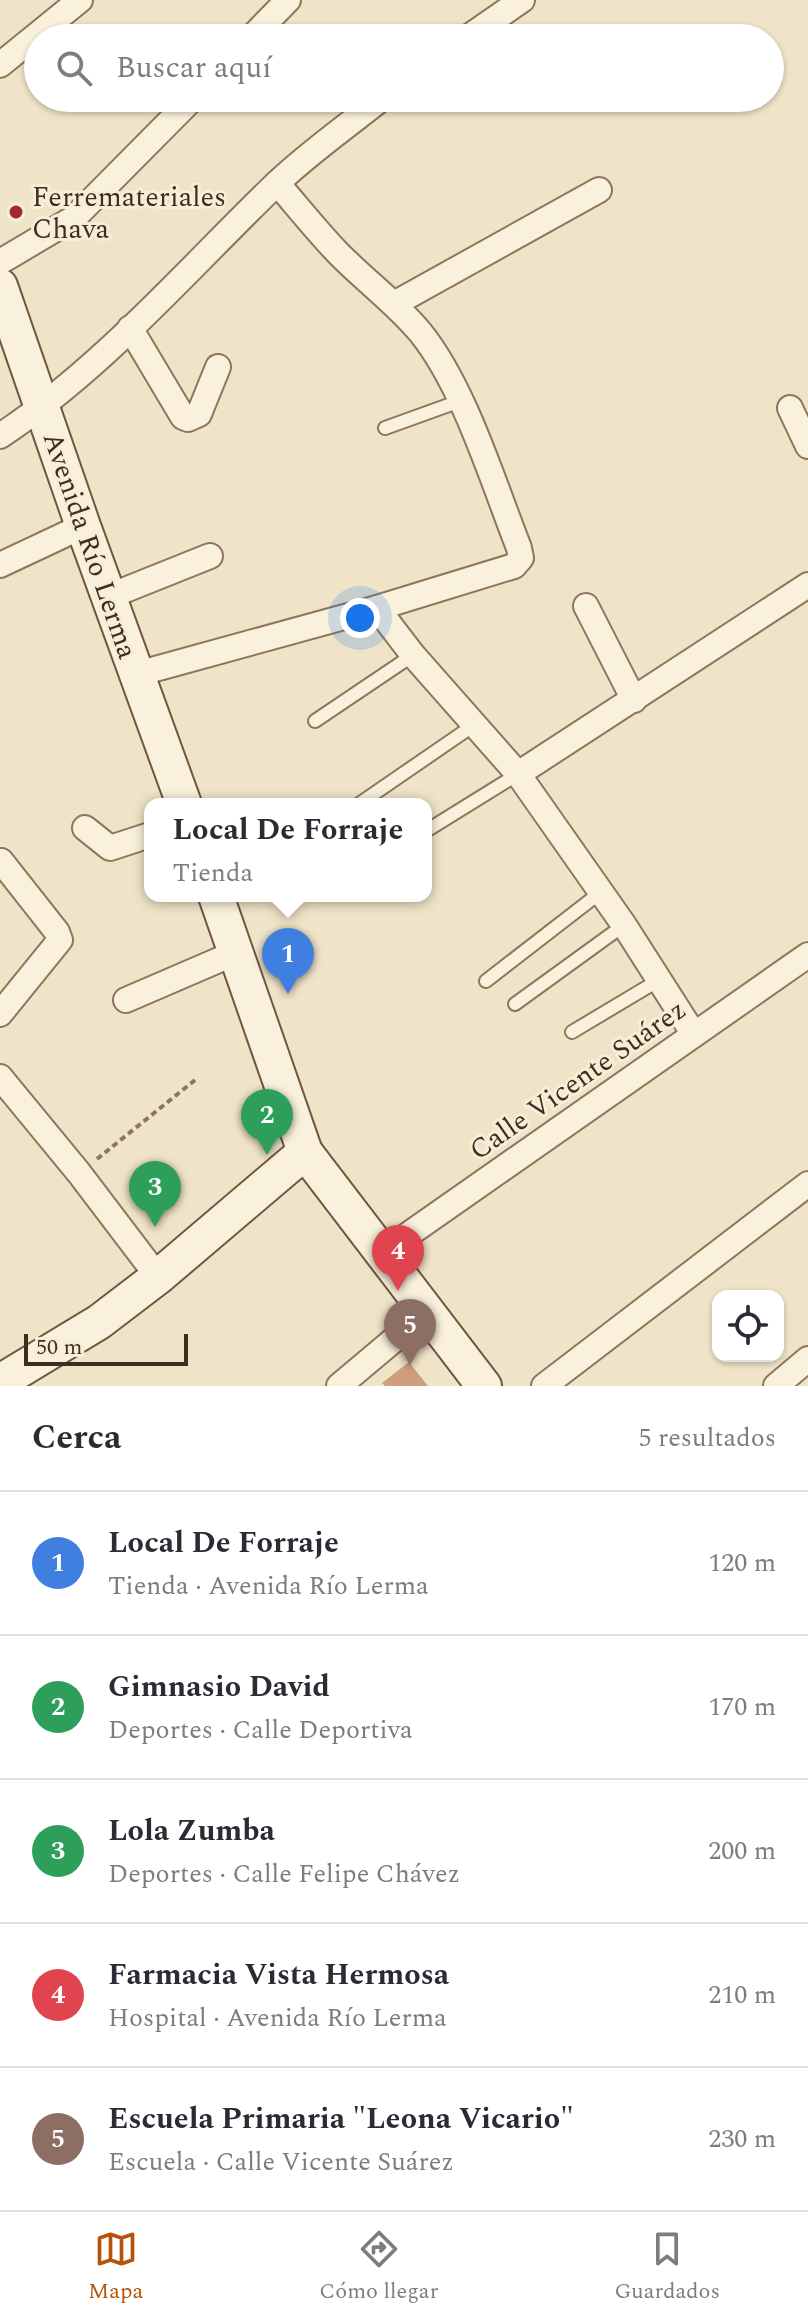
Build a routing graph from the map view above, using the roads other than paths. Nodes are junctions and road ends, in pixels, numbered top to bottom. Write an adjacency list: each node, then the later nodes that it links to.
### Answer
1 (80, 0): 4 (street)
2 (288, 0): 5 (street)
3 (522, 0): 6 (street)
4 (50, 24)
5 (265, 24)
6 (487, 24)
7 (24, 46): 8 (street)
8 (0, 65)
9 (179, 112): 13 (street)
10 (365, 112): 11 (street)
11 (277, 183): 15 (street); 16 (street)
12 (599, 190): 15 (street)
13 (0, 262)
14 (0, 286): 19 (main road, Avenida Río Lerma)
15 (394, 304): 18 (street)
16 (130, 328): 17 (street); 19 (street)
17 (218, 367)
18 (460, 401): 21 (lane); 30 (street)
19 (43, 408): 22 (street); 24 (main road, Avenida Río Lerma)
20 (790, 408): 23 (street)
21 (385, 428)
22 (0, 436)
23 (808, 446)
24 (83, 526): 26 (street); 28 (main road, Avenida Río Lerma)
25 (210, 556): 28 (street)
26 (0, 565)
27 (808, 585): 33 (street)
28 (110, 596): 32 (main road, Avenida Río Lerma)
29 (586, 606): 33 (street)
30 (377, 608): 31 (street); 32 (street)
31 (413, 655): 34 (lane); 35 (street)
32 (137, 674): 37 (main road, Avenida Río Lerma)
33 (634, 700): 36 (street)
34 (315, 721)
35 (474, 725): 36 (street); 38 (lane)
36 (518, 774): 39 (lane); 43 (street)
37 (182, 798)
38 (368, 798)
39 (432, 827)
40 (85, 828): 41 (street)
41 (144, 837)
42 (1, 861): 52 (street)
43 (601, 892): 45 (street); 49 (lane)
44 (218, 902): 46 (main road)
45 (624, 925): 48 (street); 51 (lane)
46 (235, 953): 50 (street); 56 (main road)
47 (808, 955): 54 (street, Calle Vicente Suárez)
48 (659, 980): 53 (lane); 54 (street)
49 (486, 981)
50 (126, 1000)
51 (515, 1004)
52 (0, 1014)
53 (572, 1032)
54 (693, 1033): 58 (street, Calle Vicente Suárez)
55 (0, 1077): 59 (street)
56 (305, 1152): 58 (main road); 59 (main road)
57 (808, 1184): 65 (street)
58 (382, 1253): 60 (main road)
59 (158, 1277): 62 (main road)
60 (427, 1312): 63 (street); 64 (main road)
61 (808, 1359): 66 (street)
62 (0, 1382)
63 (339, 1386)
64 (484, 1386)
65 (544, 1386)
66 (776, 1386)

